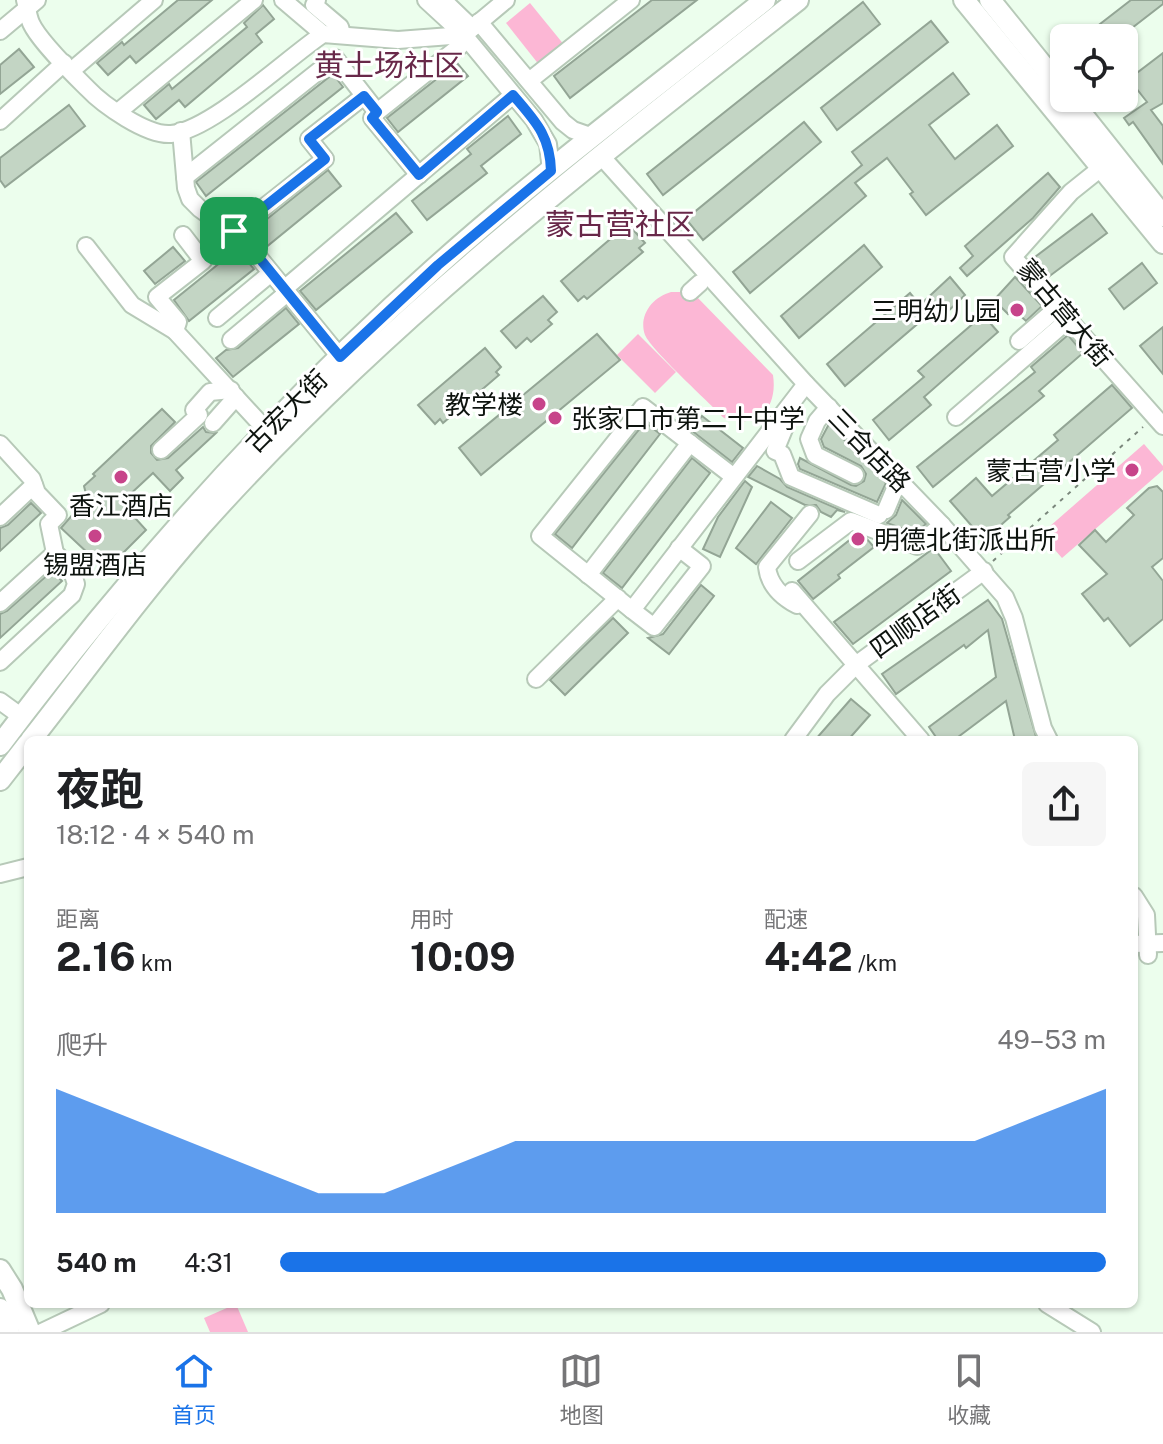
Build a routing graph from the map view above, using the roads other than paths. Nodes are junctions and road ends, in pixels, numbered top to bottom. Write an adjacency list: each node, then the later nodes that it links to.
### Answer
1 (154, 0): 18 (street)
2 (254, 0): 24 (street)
3 (283, 0): 16 (street)
4 (317, 0): 17 (street)
5 (426, 0): 14 (street)
6 (443, 0): 14 (street)
7 (506, 0): 14 (street)
8 (631, 0): 20 (street)
9 (765, 0): 21 (main road, 古宏大街)
10 (798, 0): 21 (main road, 古宏大街)
11 (964, 0): 13 (main road)
12 (30, 3): 15 (street); 18 (street)
13 (987, 7): 19 (main road); 30 (main road)
14 (472, 28): 17 (street); 20 (street, 三合店路); 22 (street); 25 (street)
15 (0, 31)
16 (323, 34): 17 (street); 28 (street)
17 (342, 34)
18 (67, 67): 24 (street); 27 (street)
19 (1050, 77)
20 (529, 81): 29 (street, 三合店路)
21 (666, 92): 29 (main road, 古宏大街)
22 (513, 95): 31 (street); 32 (street)
23 (364, 96): 25 (street); 33 (street); 35 (street)
24 (118, 112): 28 (street)
25 (377, 112): 32 (street)
26 (1080, 112): 34 (main road)
27 (0, 121)
28 (181, 131): 33 (street)
29 (597, 146): 31 (main road, 古宏大街); 47 (street, 三合店路); 81 (main road, 古宏大街)
30 (1101, 168): 37 (main road); 41 (street, 蒙古营大街)
31 (551, 171): 46 (main road, 古宏大街)
32 (419, 175): 40 (street)
33 (185, 177): 35 (street)
34 (1163, 216)
35 (234, 231): 39 (street)
36 (183, 235): 43 (street)
37 (1163, 243)
38 (86, 246): 43 (street)
39 (271, 273): 40 (street); 42 (street)
40 (286, 291): 44 (street); 46 (street)
41 (1063, 314): 45 (street); 51 (street); 52 (street, 蒙古营大街)
42 (217, 318)
43 (175, 331): 48 (street)
44 (231, 340)
45 (1019, 341)
46 (340, 357): 54 (main road, 古宏大街)
47 (806, 384): 50 (street, 三合店路); 55 (street)
48 (233, 394): 53 (street); 54 (street); 58 (street)
49 (794, 407): 55 (street)
50 (829, 407): 59 (street); 61 (street, 三合店路)
51 (956, 417)
52 (1159, 421)
53 (213, 423)
54 (267, 431): 80 (main road, 古宏大街)
55 (774, 435): 60 (street); 61 (street)
56 (690, 443): 60 (street); 70 (street); 70 (street)
57 (0, 444): 62 (street)
58 (161, 450)
59 (855, 475)
60 (734, 477): 66 (street)
61 (902, 483): 65 (street, 三合店路)
62 (34, 485): 64 (street); 67 (street)
63 (810, 514): 74 (street)
64 (0, 517)
65 (942, 525): 68 (street); 69 (street, 三合店路)
66 (679, 548): 75 (street); 75 (street)
67 (55, 553): 73 (street); 76 (street)
68 (798, 561)
69 (984, 571): 77 (street, 四顺店街); 84 (street, 三合店路)
70 (588, 575): 72 (street)
71 (792, 591): 74 (street)
72 (618, 598): 75 (street); 78 (street)
73 (0, 603)
74 (807, 608): 77 (street)
75 (632, 610)
76 (0, 662)
77 (857, 664): 82 (street, 四顺店街); 83 (street)
78 (536, 679)
79 (0, 701): 80 (street)
80 (22, 717): 85 (main road, 古宏大街)
81 (35, 736)
82 (796, 736)
83 (918, 736)
84 (1047, 736)
85 (0, 745)
86 (24, 750): 87 (main road, 古宏大街)
87 (0, 780)
88 (24, 861): 89 (street)
89 (0, 866)
90 (24, 868): 91 (street)
91 (0, 874)
92 (1138, 902): 93 (street)
93 (1148, 949)
94 (0, 1270): 99 (main road)
95 (93, 1308): 100 (street)
96 (1053, 1308): 101 (street)
97 (0, 1309): 98 (main road)
98 (9, 1332)
99 (30, 1332)
100 (42, 1332)
101 (1092, 1332)

